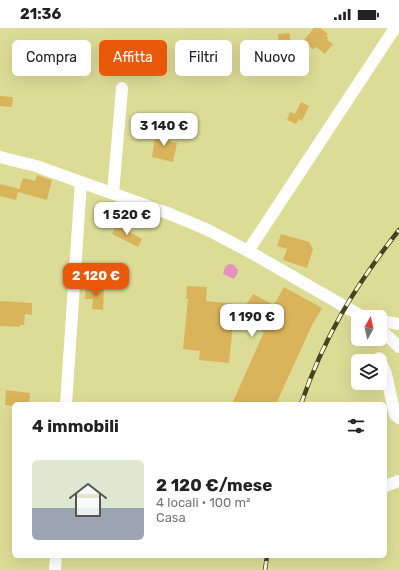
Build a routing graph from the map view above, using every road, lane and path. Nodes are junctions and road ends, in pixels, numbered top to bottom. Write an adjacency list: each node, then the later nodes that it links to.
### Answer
1 (395, 28): 6 (street)
2 (122, 88): 5 (street)
3 (0, 157): 4 (street)
4 (81, 182): 5 (street); 13 (street)
5 (113, 193): 6 (street)
6 (248, 251): 7 (street)
7 (351, 310)
8 (387, 322): 9 (street)
9 (399, 324)
10 (387, 334): 11 (street)
11 (397, 340)
12 (387, 379): 14 (street)
13 (66, 402)
14 (399, 418)
15 (399, 481): 16 (street)
16 (387, 485)
17 (56, 558): 18 (street)
18 (55, 570)

